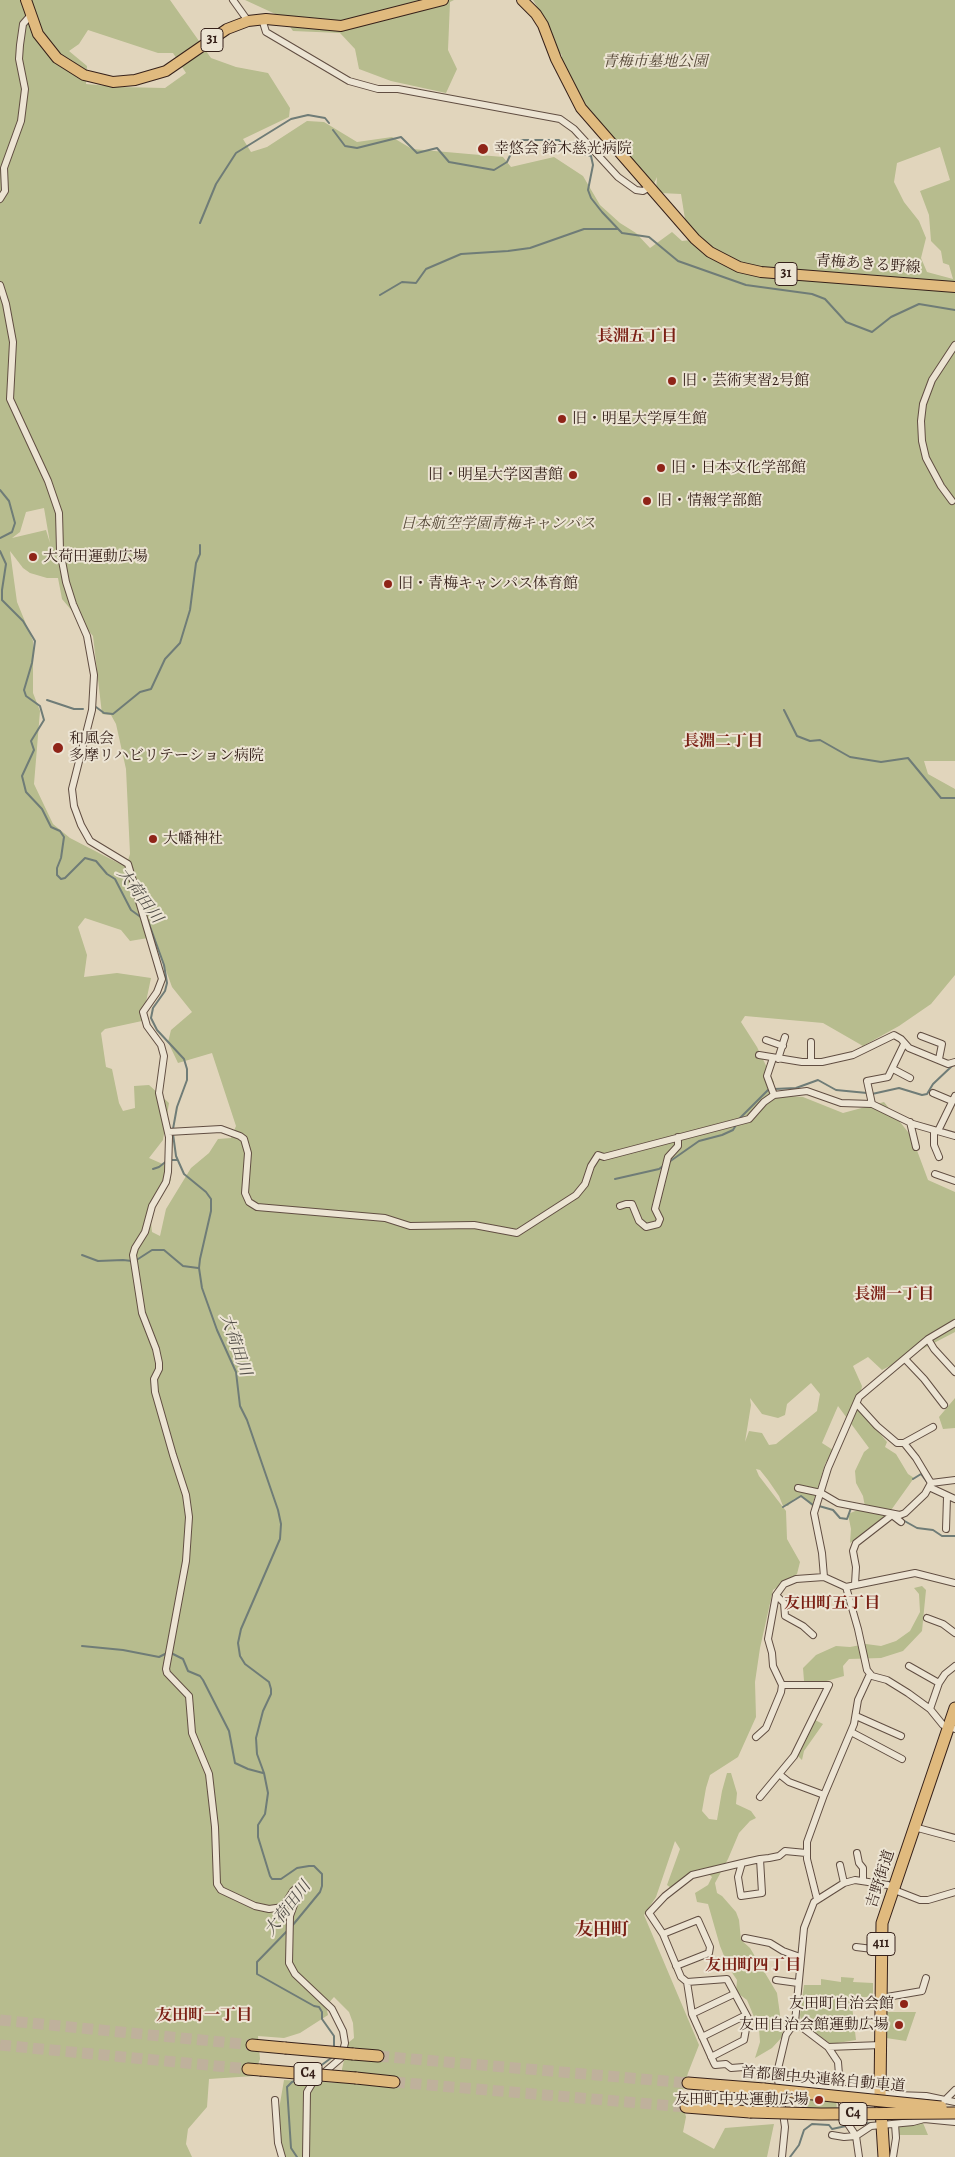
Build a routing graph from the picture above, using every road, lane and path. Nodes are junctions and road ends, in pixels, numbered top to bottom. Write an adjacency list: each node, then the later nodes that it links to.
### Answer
1 (26, 0): 5 (main road, 31)
2 (233, 0): 7 (street)
3 (442, 0): 6 (main road, 31)
4 (522, 0): 8 (main road, 青梅あきる野線 / 31)
5 (30, 16): 7 (main road, 31); 9 (street)
6 (262, 19): 7 (main road, 31); 8 (street)
7 (248, 21)
8 (648, 188): 11 (main road, 青梅あきる野線 / 31)
9 (0, 199)
10 (0, 285): 33 (street)
11 (955, 287)
12 (955, 345): 13 (street)
13 (952, 501)
14 (921, 1036): 22 (street)
15 (786, 1037): 19 (street)
16 (766, 1040): 19 (street)
17 (811, 1042): 23 (street)
18 (904, 1044): 22 (street); 23 (street); 25 (street)
19 (783, 1046): 21 (street)
20 (759, 1055): 21 (street)
21 (775, 1058): 23 (street); 28 (street)
22 (939, 1059): 24 (street)
23 (811, 1062)
24 (955, 1062)
25 (893, 1068): 26 (street); 30 (street)
26 (910, 1078)
27 (932, 1093): 29 (street)
28 (774, 1095): 30 (street); 35 (street)
29 (954, 1098): 32 (street)
30 (872, 1104): 31 (street)
31 (910, 1122): 32 (street); 36 (street)
32 (936, 1130): 34 (street); 37 (street)
33 (168, 1132): 35 (street); 136 (street)
34 (955, 1136)
35 (678, 1137): 40 (street)
36 (916, 1147)
37 (939, 1157)
38 (935, 1174): 39 (street)
39 (955, 1182)
40 (620, 1206)
41 (955, 1323): 42 (street)
42 (928, 1339): 43 (street); 44 (street)
43 (905, 1359): 45 (street); 46 (street)
44 (955, 1372)
45 (857, 1404): 48 (street); 52 (street)
46 (944, 1405)
47 (933, 1427): 48 (street)
48 (904, 1443): 50 (street)
49 (955, 1480): 50 (street)
50 (930, 1485): 53 (street); 55 (street)
51 (798, 1488): 52 (street)
52 (821, 1493): 55 (street); 58 (street)
53 (947, 1497): 54 (street); 57 (street)
54 (955, 1499)
55 (891, 1516): 56 (street); 60 (street)
56 (901, 1522)
57 (946, 1529)
58 (824, 1577): 61 (street); 62 (street)
59 (955, 1583): 60 (street)
60 (855, 1584): 61 (street)
61 (846, 1587): 68 (street)
62 (776, 1595): 65 (street); 70 (street)
63 (927, 1618): 64 (street)
64 (955, 1633)
65 (813, 1635)
66 (909, 1666): 69 (street)
67 (955, 1666): 69 (street)
68 (870, 1674): 72 (street); 73 (street)
69 (939, 1683): 72 (street)
70 (782, 1685): 76 (street); 79 (street)
71 (955, 1708): 74 (highway, 吉野街道 / 411)
72 (930, 1709): 74 (street)
73 (856, 1716): 75 (street); 77 (street)
74 (952, 1728): 82 (highway, 吉野街道 / 411)
75 (851, 1732): 78 (street); 80 (street)
76 (756, 1736)
77 (901, 1736)
78 (902, 1759)
79 (779, 1774): 80 (street); 81 (street)
80 (824, 1794): 85 (street)
81 (760, 1797)
82 (914, 1827): 83 (street); 91 (highway, 吉野街道 / 411)
83 (955, 1838)
84 (856, 1852): 89 (street)
85 (806, 1853): 86 (street); 93 (street)
86 (760, 1859): 87 (street); 87 (street)
87 (742, 1863): 94 (street)
88 (840, 1865): 90 (street)
89 (863, 1880): 90 (street); 91 (street)
90 (844, 1883): 93 (street)
91 (893, 1888): 92 (street); 97 (highway, 吉野街道 / 411)
92 (955, 1892)
93 (817, 1900): 98 (street)
94 (663, 1934): 99 (street); 99 (street)
95 (745, 1938): 98 (street)
96 (856, 1947): 97 (street)
97 (881, 1950): 105 (highway, 吉野街道 / 411)
98 (800, 1957): 103 (street)
99 (676, 1966): 102 (street)
100 (926, 1978): 105 (street)
101 (776, 1980): 103 (street)
102 (687, 1982): 104 (street); 106 (street)
103 (798, 1983): 108 (street)
104 (734, 1994): 106 (street); 107 (street)
105 (881, 1998): 111 (highway, 吉野街道 / 411)
106 (692, 2014): 109 (street)
107 (746, 2015): 109 (street); 114 (street)
108 (795, 2022): 112 (street); 119 (street)
109 (702, 2037): 114 (street)
110 (252, 2045): 113 (highway, C4, bridge)
111 (881, 2045): 112 (street); 122 (highway, 吉野街道 / 411)
112 (828, 2047): 120 (street)
113 (378, 2056)
114 (711, 2057): 115 (street)
115 (744, 2067)
116 (254, 2069): 117 (highway, C4, bridge)
117 (394, 2082)
118 (688, 2083): 127 (highway, 首都圏中央連絡自動車道 / C4, bridge)
119 (779, 2084): 120 (street); 137 (street)
120 (840, 2088): 122 (street); 134 (street)
121 (955, 2090): 124 (street)
122 (880, 2093): 124 (street); 132 (highway, 吉野街道 / 411)
123 (275, 2100): 135 (street)
124 (944, 2100): 125 (street); 129 (street)
125 (955, 2102)
126 (686, 2107): 128 (highway, 首都圏中央連絡自動車道 / C4, bridge)
127 (955, 2108)
128 (955, 2113)
129 (924, 2119): 130 (street); 131 (street)
130 (955, 2122)
131 (895, 2124): 132 (street); 140 (street)
132 (881, 2125): 134 (street); 139 (highway, 吉野街道 / 411)
133 (832, 2135): 134 (street)
134 (856, 2136): 138 (street)
135 (282, 2157)
136 (306, 2157)
137 (782, 2157)
138 (859, 2157)
139 (884, 2157)
140 (893, 2157)

